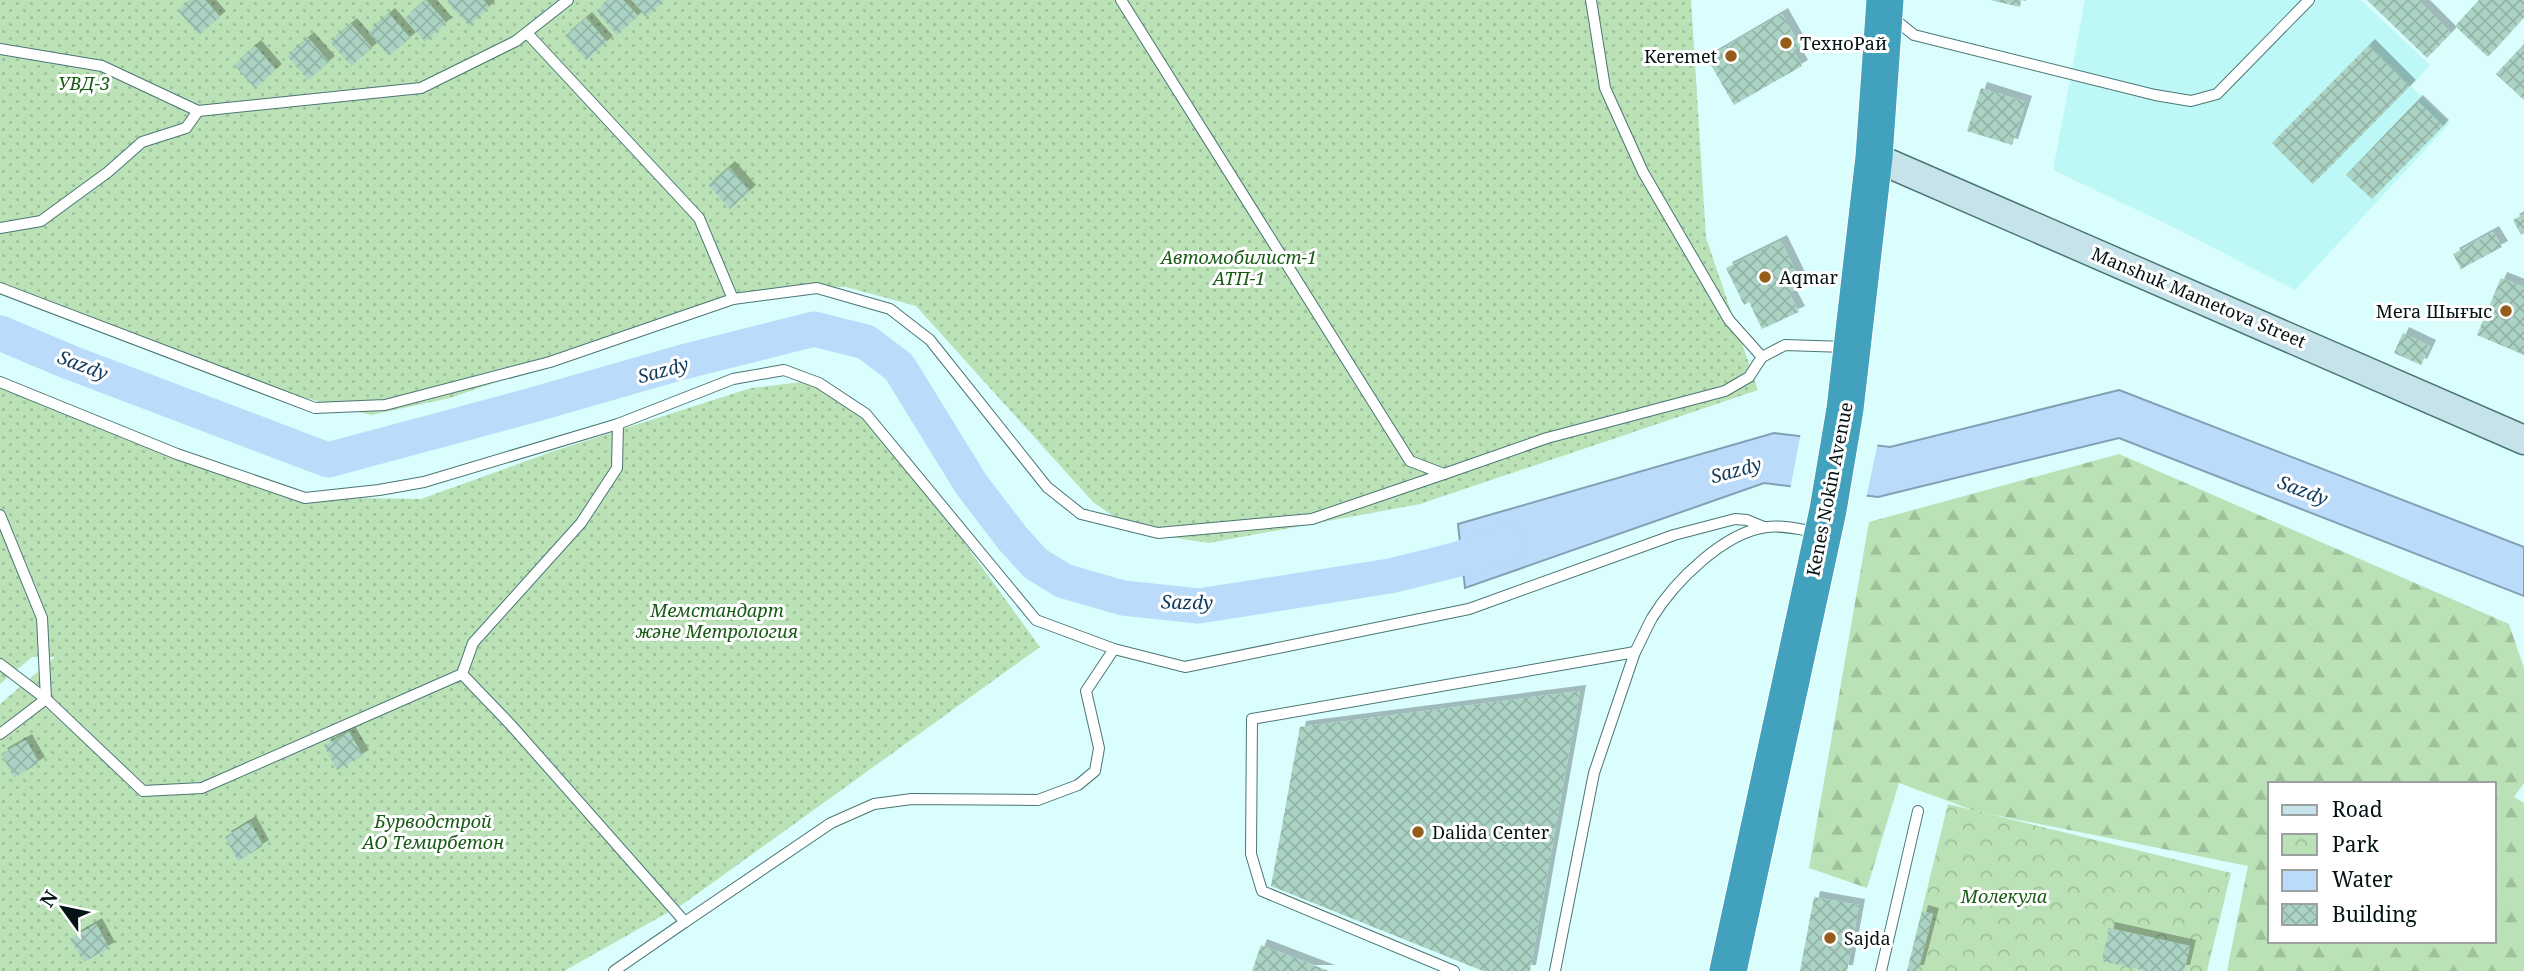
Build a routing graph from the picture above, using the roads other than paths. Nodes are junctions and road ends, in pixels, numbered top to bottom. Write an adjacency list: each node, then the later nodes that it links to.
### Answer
1 (568, 0): 6 (lane)
2 (1121, 0): 18 (lane)
3 (1591, 0): 14 (lane)
4 (2309, 0): 5 (lane)
5 (1885, 6): 9 (highway, Kenes Nokin Avenue)
6 (527, 33): 8 (lane); 12 (lane)
7 (0, 49): 8 (lane)
8 (198, 111): 10 (lane)
9 (1874, 157): 13 (highway, Kenes Nokin Avenue); 17 (main road, Manshuk Mametova Street)
10 (0, 228)
11 (0, 288): 12 (lane)
12 (733, 299): 18 (lane)
13 (1854, 347): 14 (lane); 20 (highway, Kenes Nokin Avenue)
14 (1762, 357): 18 (lane)
15 (0, 382): 16 (lane)
16 (618, 424): 22 (lane); 25 (lane)
17 (2524, 440)
18 (1444, 474)
19 (0, 514): 26 (lane)
20 (1825, 521): 21 (lane); 33 (highway, Kenes Nokin Avenue)
21 (1764, 527): 22 (lane); 23 (lane)
22 (1114, 649): 29 (lane)
23 (1635, 652): 31 (lane); 32 (lane)
24 (0, 664): 26 (lane)
25 (461, 674): 26 (lane); 29 (lane)
26 (46, 699): 27 (lane)
27 (0, 734)
28 (1918, 811): 34 (lane)
29 (685, 922): 30 (lane)
30 (614, 971)
31 (1454, 971)
32 (1555, 971)
33 (1728, 971)
34 (1881, 971)

